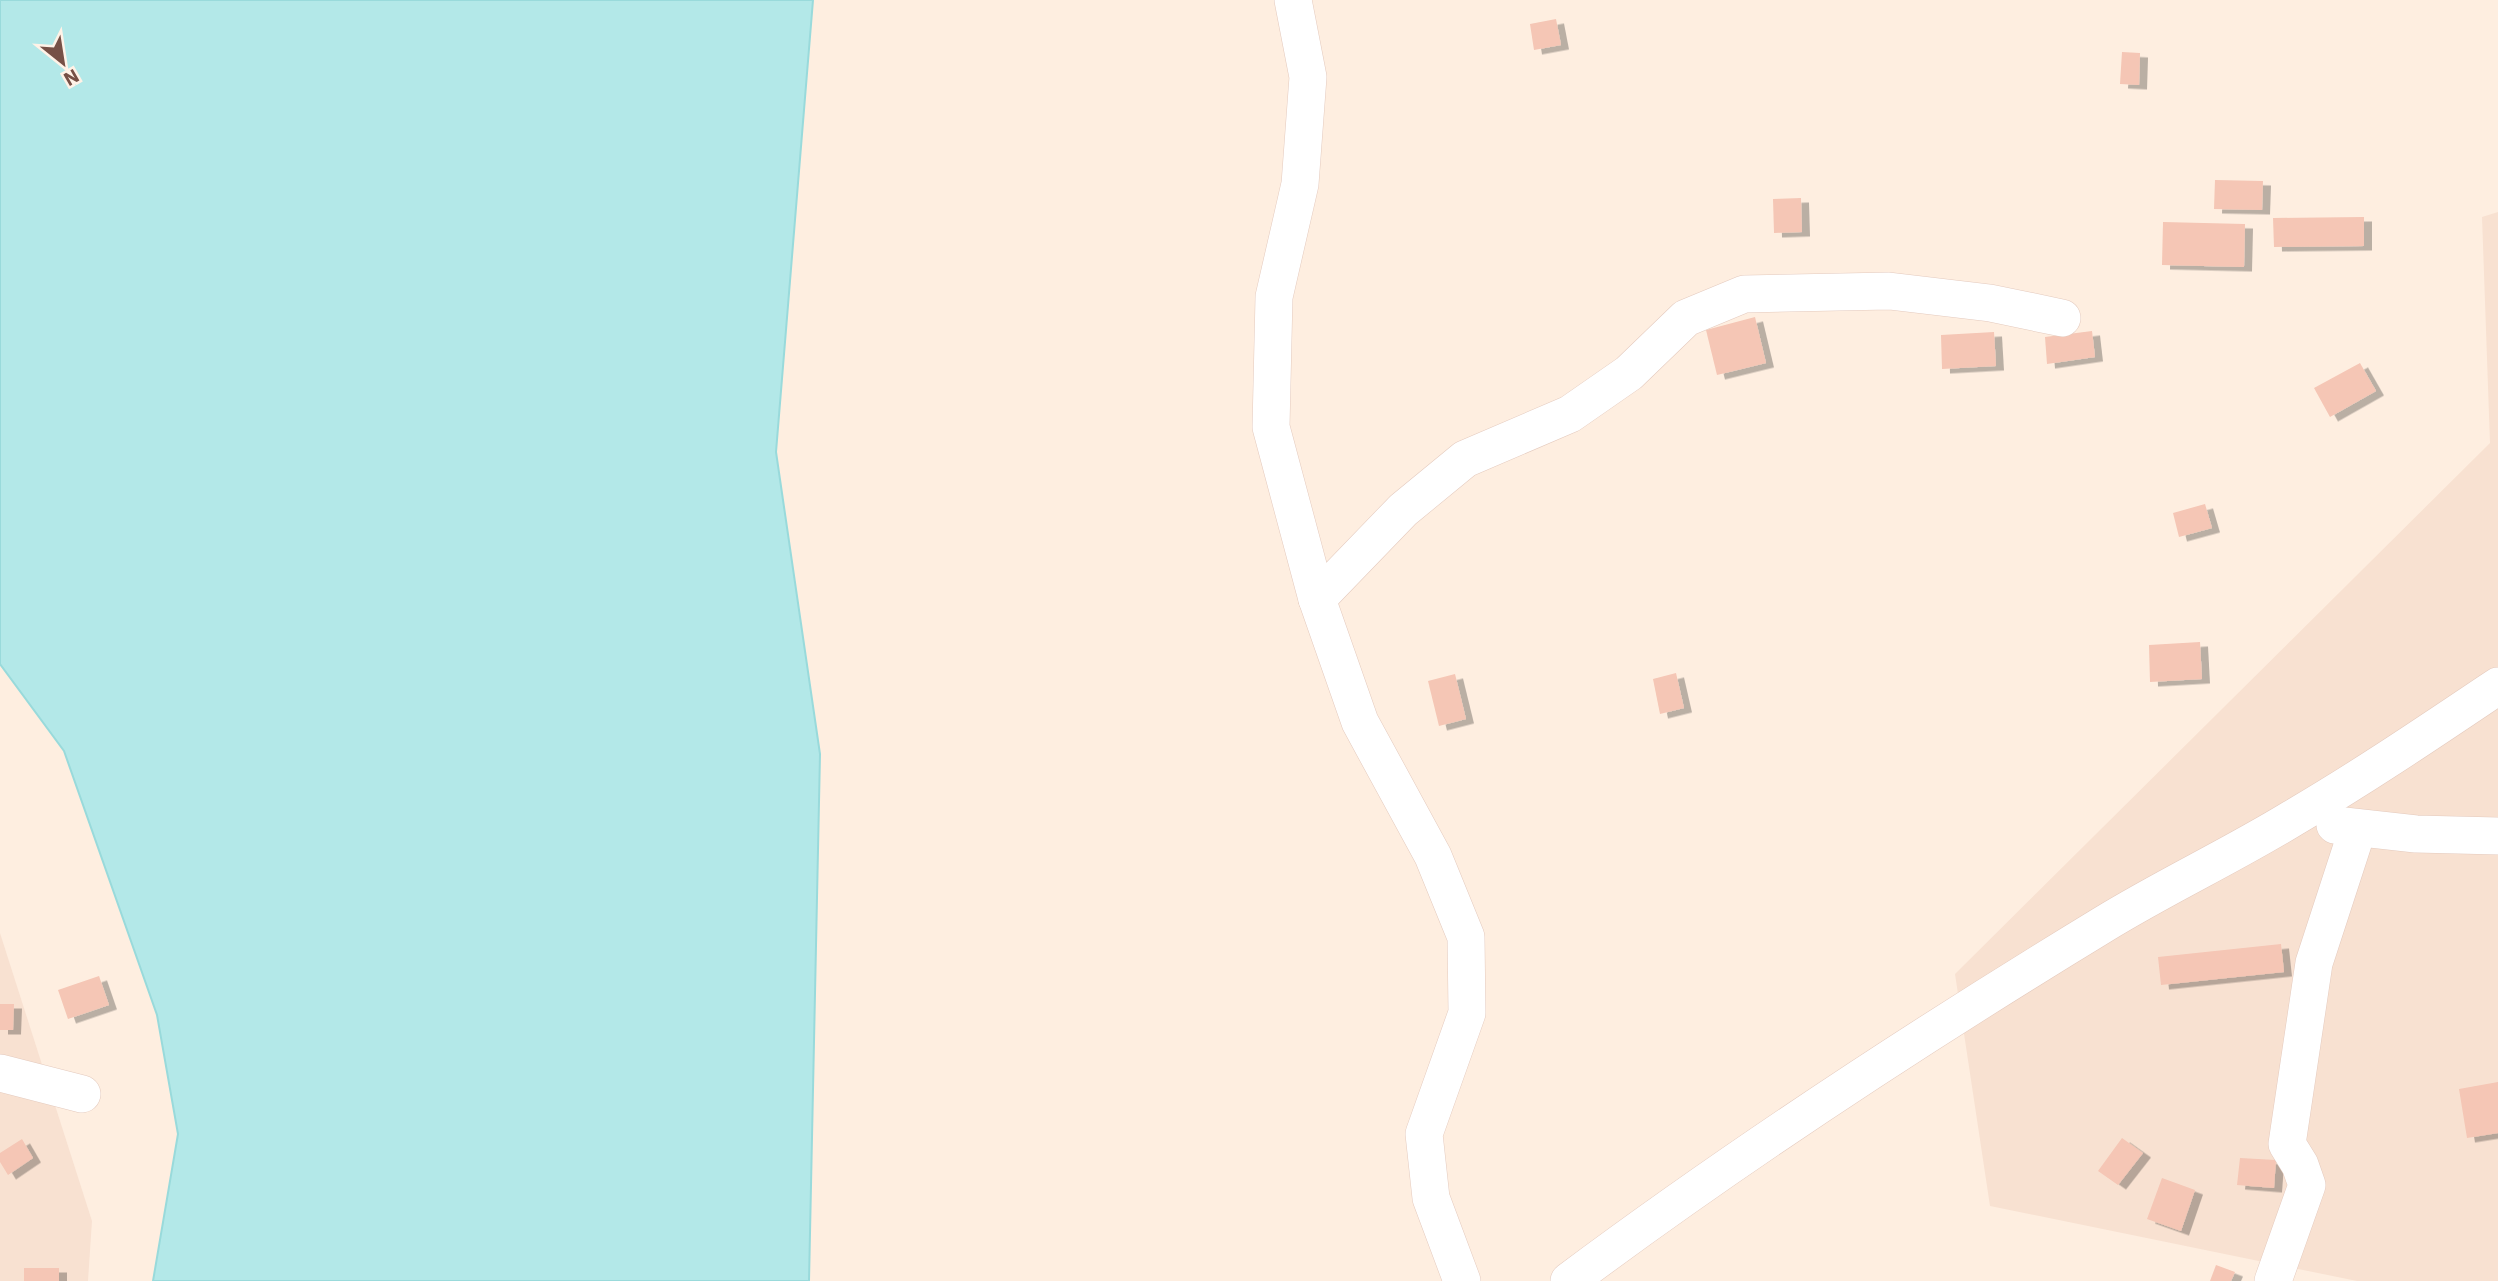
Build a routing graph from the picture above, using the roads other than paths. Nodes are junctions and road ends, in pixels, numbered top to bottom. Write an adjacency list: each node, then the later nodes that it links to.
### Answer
1 (1293, 0): 3 (street)
2 (2062, 318): 3 (street)
3 (1317, 599): 10 (street)
4 (2498, 686): 5 (street)
5 (2292, 819): 6 (street); 11 (street)
6 (2358, 828): 7 (street); 12 (street)
7 (2498, 836)
8 (0, 1073): 9 (street)
9 (82, 1094)
10 (1462, 1281)
11 (1569, 1281)
12 (2273, 1281)

